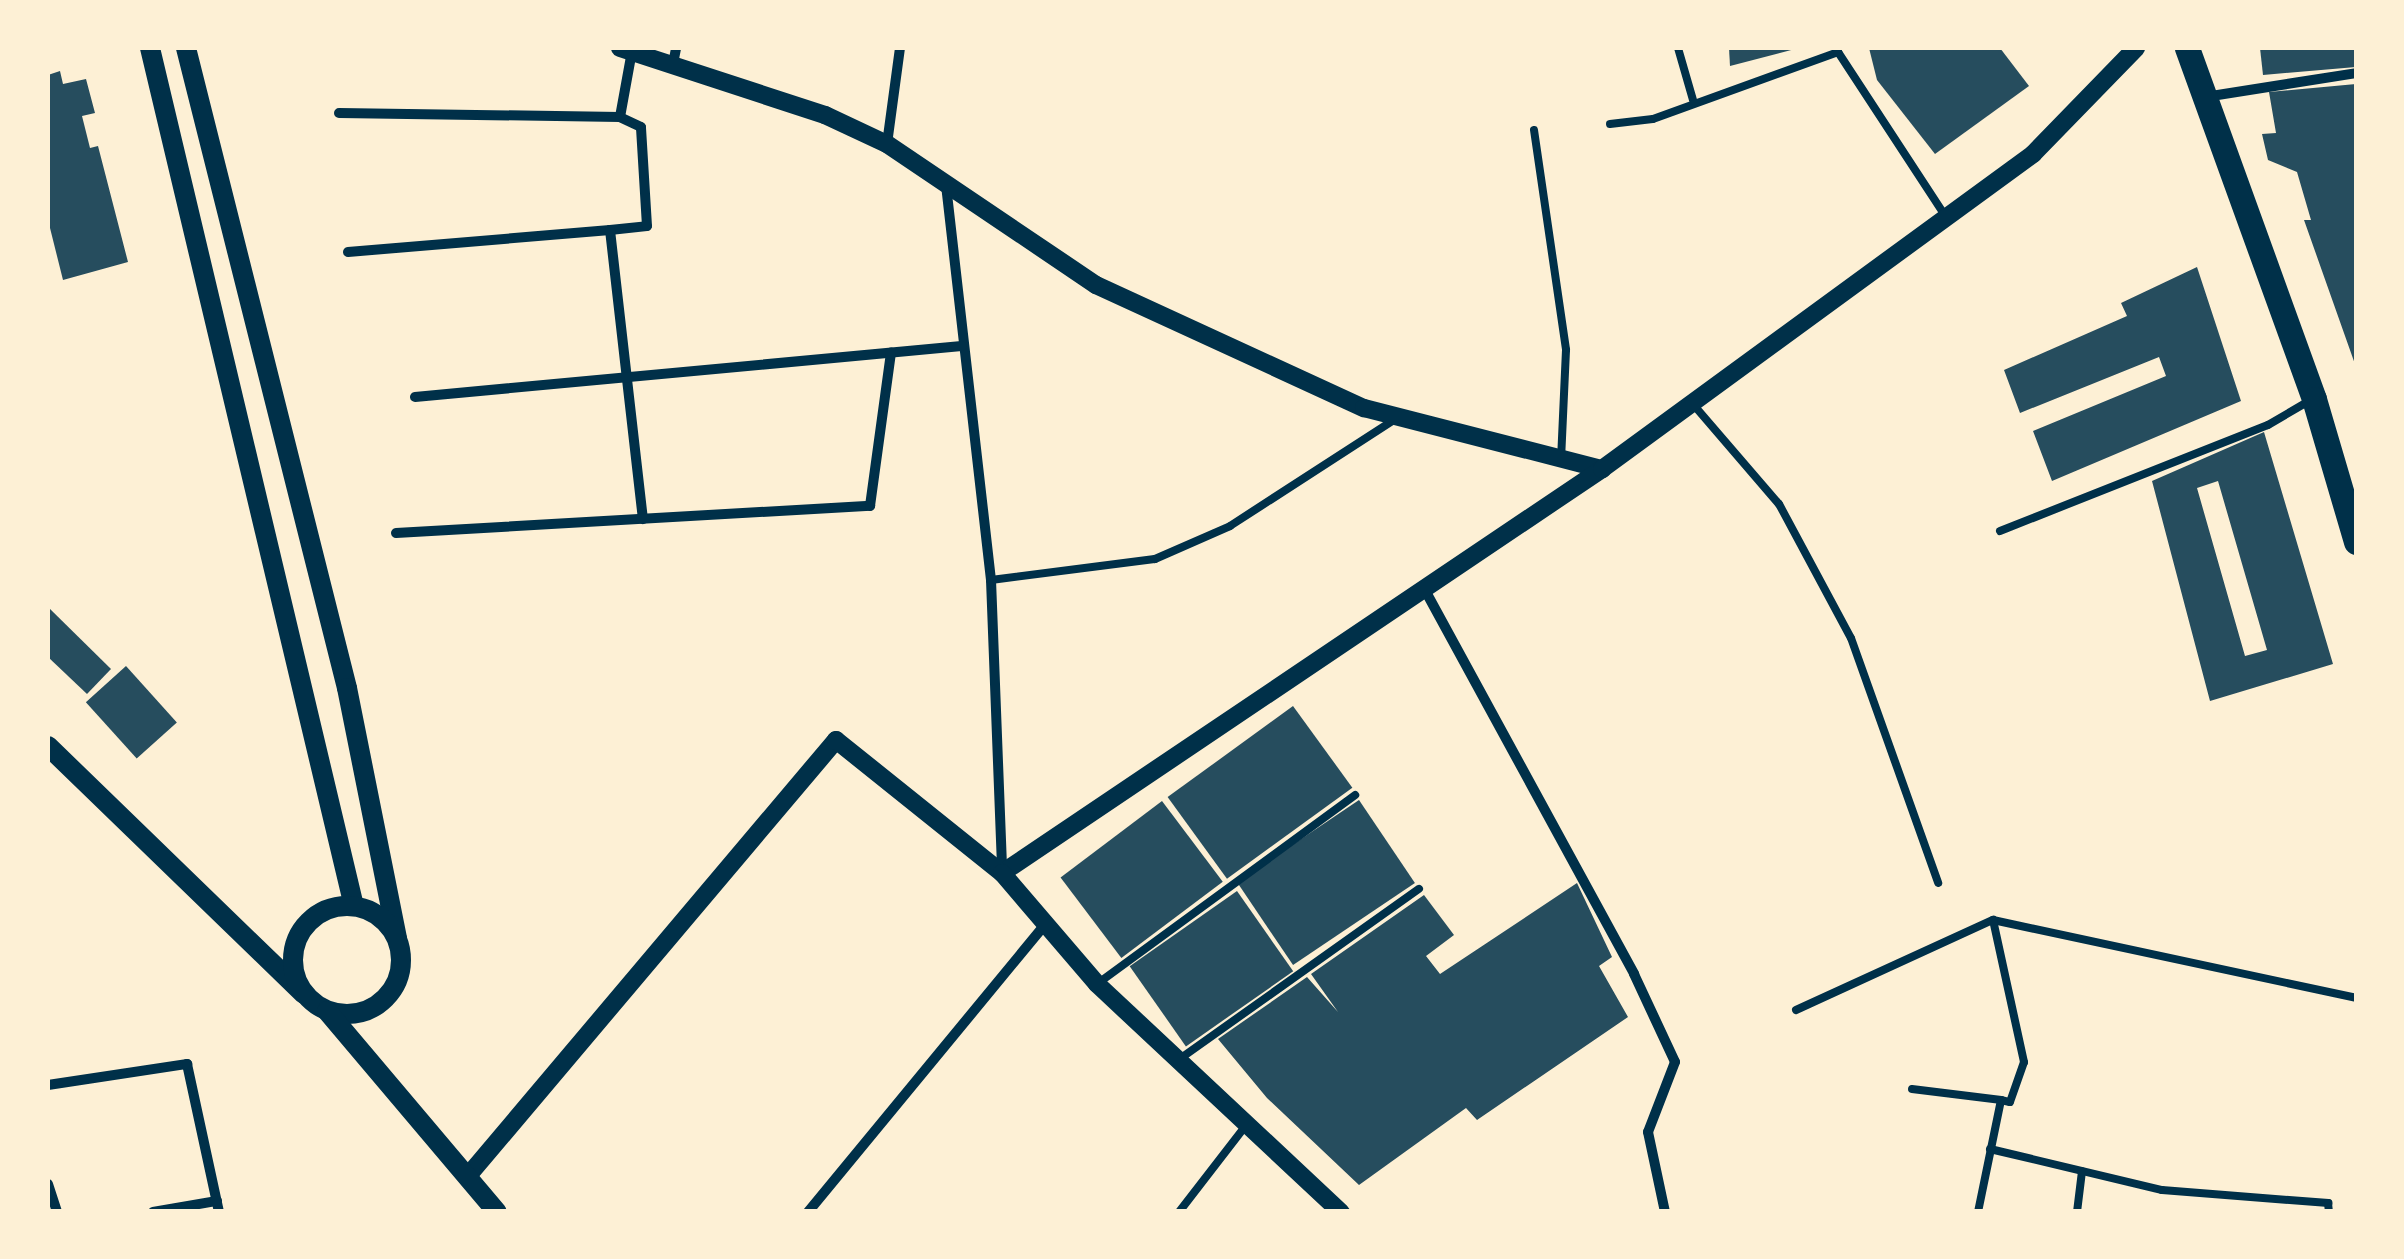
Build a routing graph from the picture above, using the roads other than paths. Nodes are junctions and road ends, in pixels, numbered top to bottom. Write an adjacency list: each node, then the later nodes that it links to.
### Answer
1 (150, 48): 41 (main road)
2 (186, 48): 44 (main road)
3 (900, 48): 16 (street)
4 (1678, 48): 11 (lane)
5 (2136, 48): 18 (street)
6 (2187, 48): 10 (main road)
7 (626, 49): 8 (street); 13 (street)
8 (675, 56): 16 (street)
9 (2356, 73): 10 (street)
10 (2205, 97): 25 (main road)
11 (1693, 100): 14 (lane); 18 (lane)
12 (339, 112): 13 (street)
13 (620, 117): 19 (street)
14 (1610, 124)
15 (1534, 130): 28 (lane)
16 (887, 144): 17 (street)
17 (946, 185): 21 (street); 27 (street)
18 (1946, 217): 26 (street)
19 (610, 230): 20 (street); 23 (street)
20 (348, 252)
21 (962, 346): 22 (street); 34 (street)
22 (892, 352): 23 (street); 30 (street)
23 (627, 377): 24 (street); 30 (street)
24 (415, 397)
25 (2314, 399): 31 (lane); 33 (main road)
26 (1692, 404): 29 (street); 39 (lane)
27 (1399, 417): 28 (street); 34 (lane)
28 (1561, 458): 29 (street)
29 (1602, 469): 35 (street)
30 (643, 519): 32 (street)
31 (2000, 531)
32 (396, 533)
33 (2356, 542)
34 (991, 580): 38 (street)
35 (1426, 592): 38 (street); 66 (street)
36 (48, 746): 46 (main road)
37 (1355, 795): 45 (lane)
38 (1002, 873): 43 (street); 57 (street)
39 (1938, 882)
40 (1419, 889): 50 (lane)
41 (354, 906): 44 (main road); 46 (main road)
42 (1993, 920): 47 (lane); 49 (lane); 53 (lane)
43 (1044, 926): 45 (street); 63 (street)
44 (397, 938): 48 (main road)
45 (1097, 984): 50 (street)
46 (304, 994): 48 (main road)
47 (2356, 998)
48 (327, 1010): 57 (main road)
49 (1796, 1010)
50 (1181, 1058): 54 (street)
51 (48, 1085): 59 (street)
52 (1912, 1090): 53 (lane)
53 (2000, 1100): 55 (lane)
54 (1250, 1120): 64 (lane); 65 (street)
55 (1990, 1149): 56 (lane); 67 (lane)
56 (2082, 1171): 68 (lane); 69 (lane)
57 (468, 1177): 62 (main road)
58 (48, 1184): 60 (street)
59 (218, 1206): 61 (street)
60 (57, 1212)
61 (152, 1212)
62 (496, 1212)
63 (808, 1212)
64 (1179, 1212)
65 (1341, 1212)
66 (1664, 1212)
67 (1978, 1212)
68 (2076, 1212)
69 (2329, 1212)

